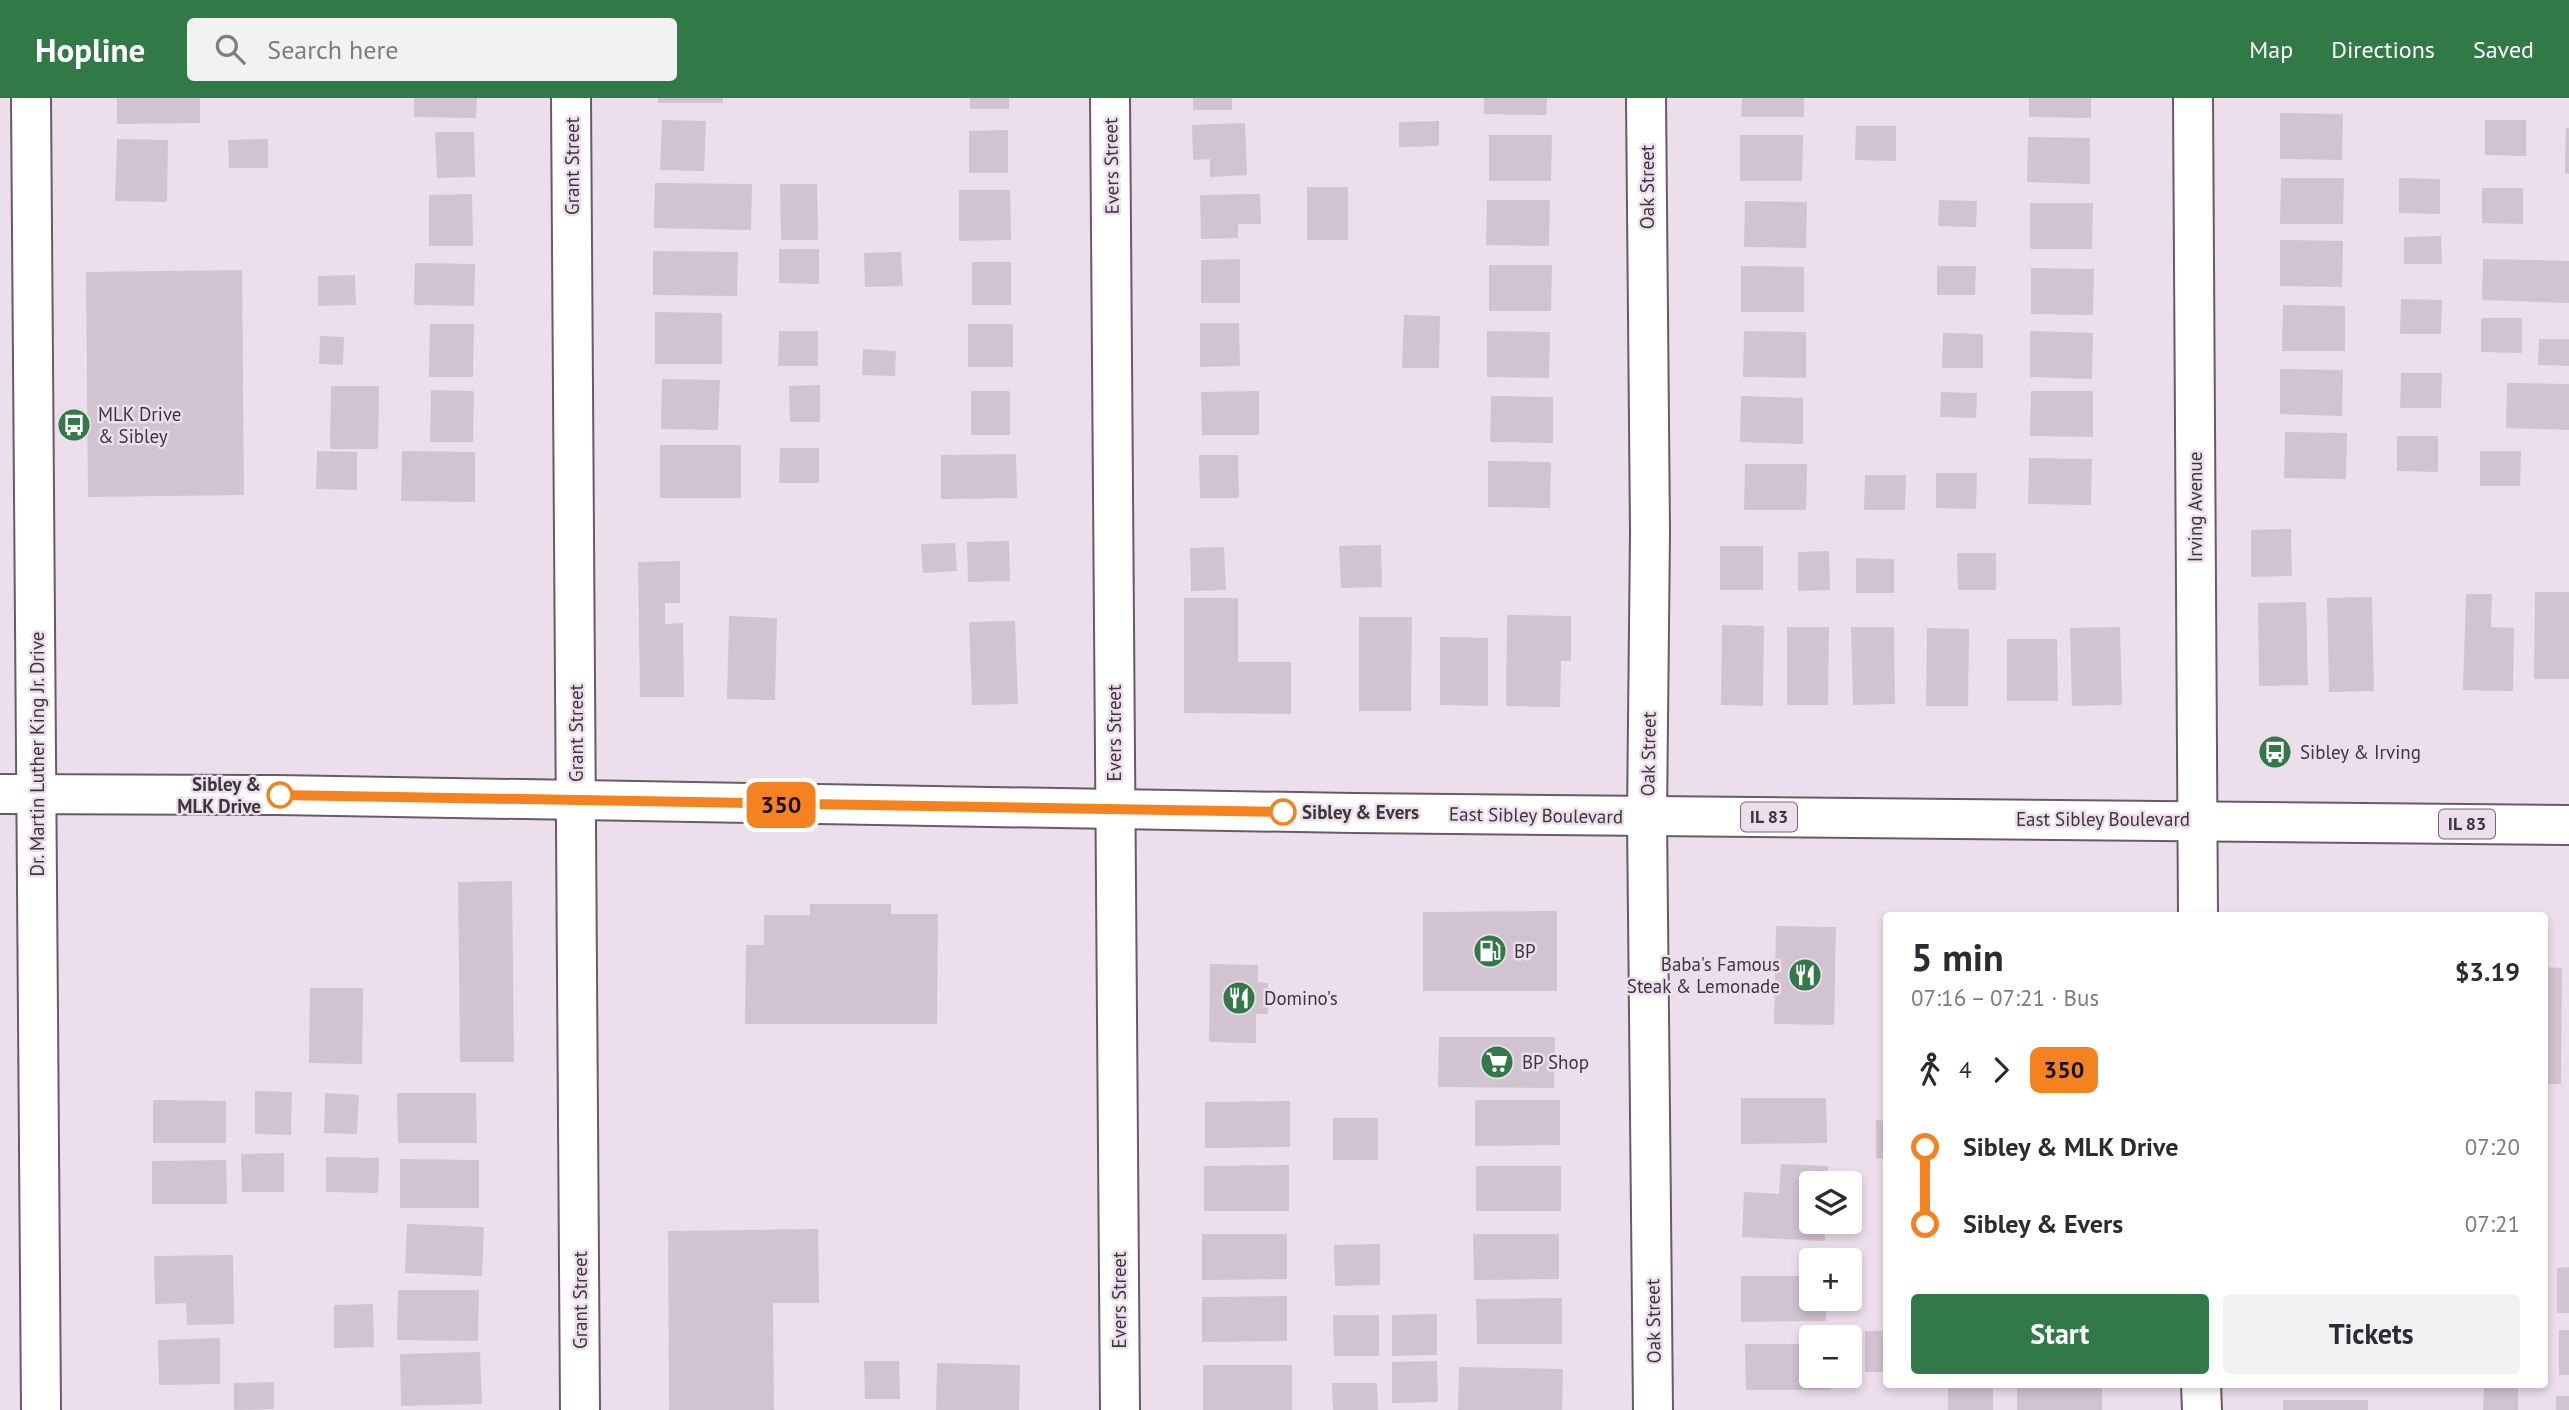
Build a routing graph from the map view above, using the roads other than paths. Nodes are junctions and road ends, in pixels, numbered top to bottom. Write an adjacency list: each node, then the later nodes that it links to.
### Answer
1 (31, 98): 6 (street, Dr. Martin Luther King Jr. Drive)
2 (571, 98): 7 (street, Grant Street)
3 (1110, 98): 8 (street, Evers Street)
4 (1646, 98): 9 (street, Oak Street)
5 (2193, 98): 10 (street, Irving Avenue)
6 (19, 793): 7 (street, East Sibley Boulevard / IL 83); 14 (street, Dr. Martin Luther King Jr. Drive)
7 (576, 801): 8 (street, East Sibley Boulevard / IL 83); 15 (street, Grant Street)
8 (1115, 810): 9 (street, East Sibley Boulevard / IL 83); 16 (street, Evers Street)
9 (1647, 817): 10 (street, East Sibley Boulevard / IL 83); 17 (street, Oak Street)
10 (2197, 820): 11 (street, East Sibley Boulevard / IL 83); 12 (street, Irving Avenue)
11 (2569, 825)
12 (2198, 912)
13 (2201, 1388): 18 (street)
14 (41, 1410)
15 (580, 1410)
16 (1120, 1410)
17 (1653, 1410)
18 (2202, 1410)

